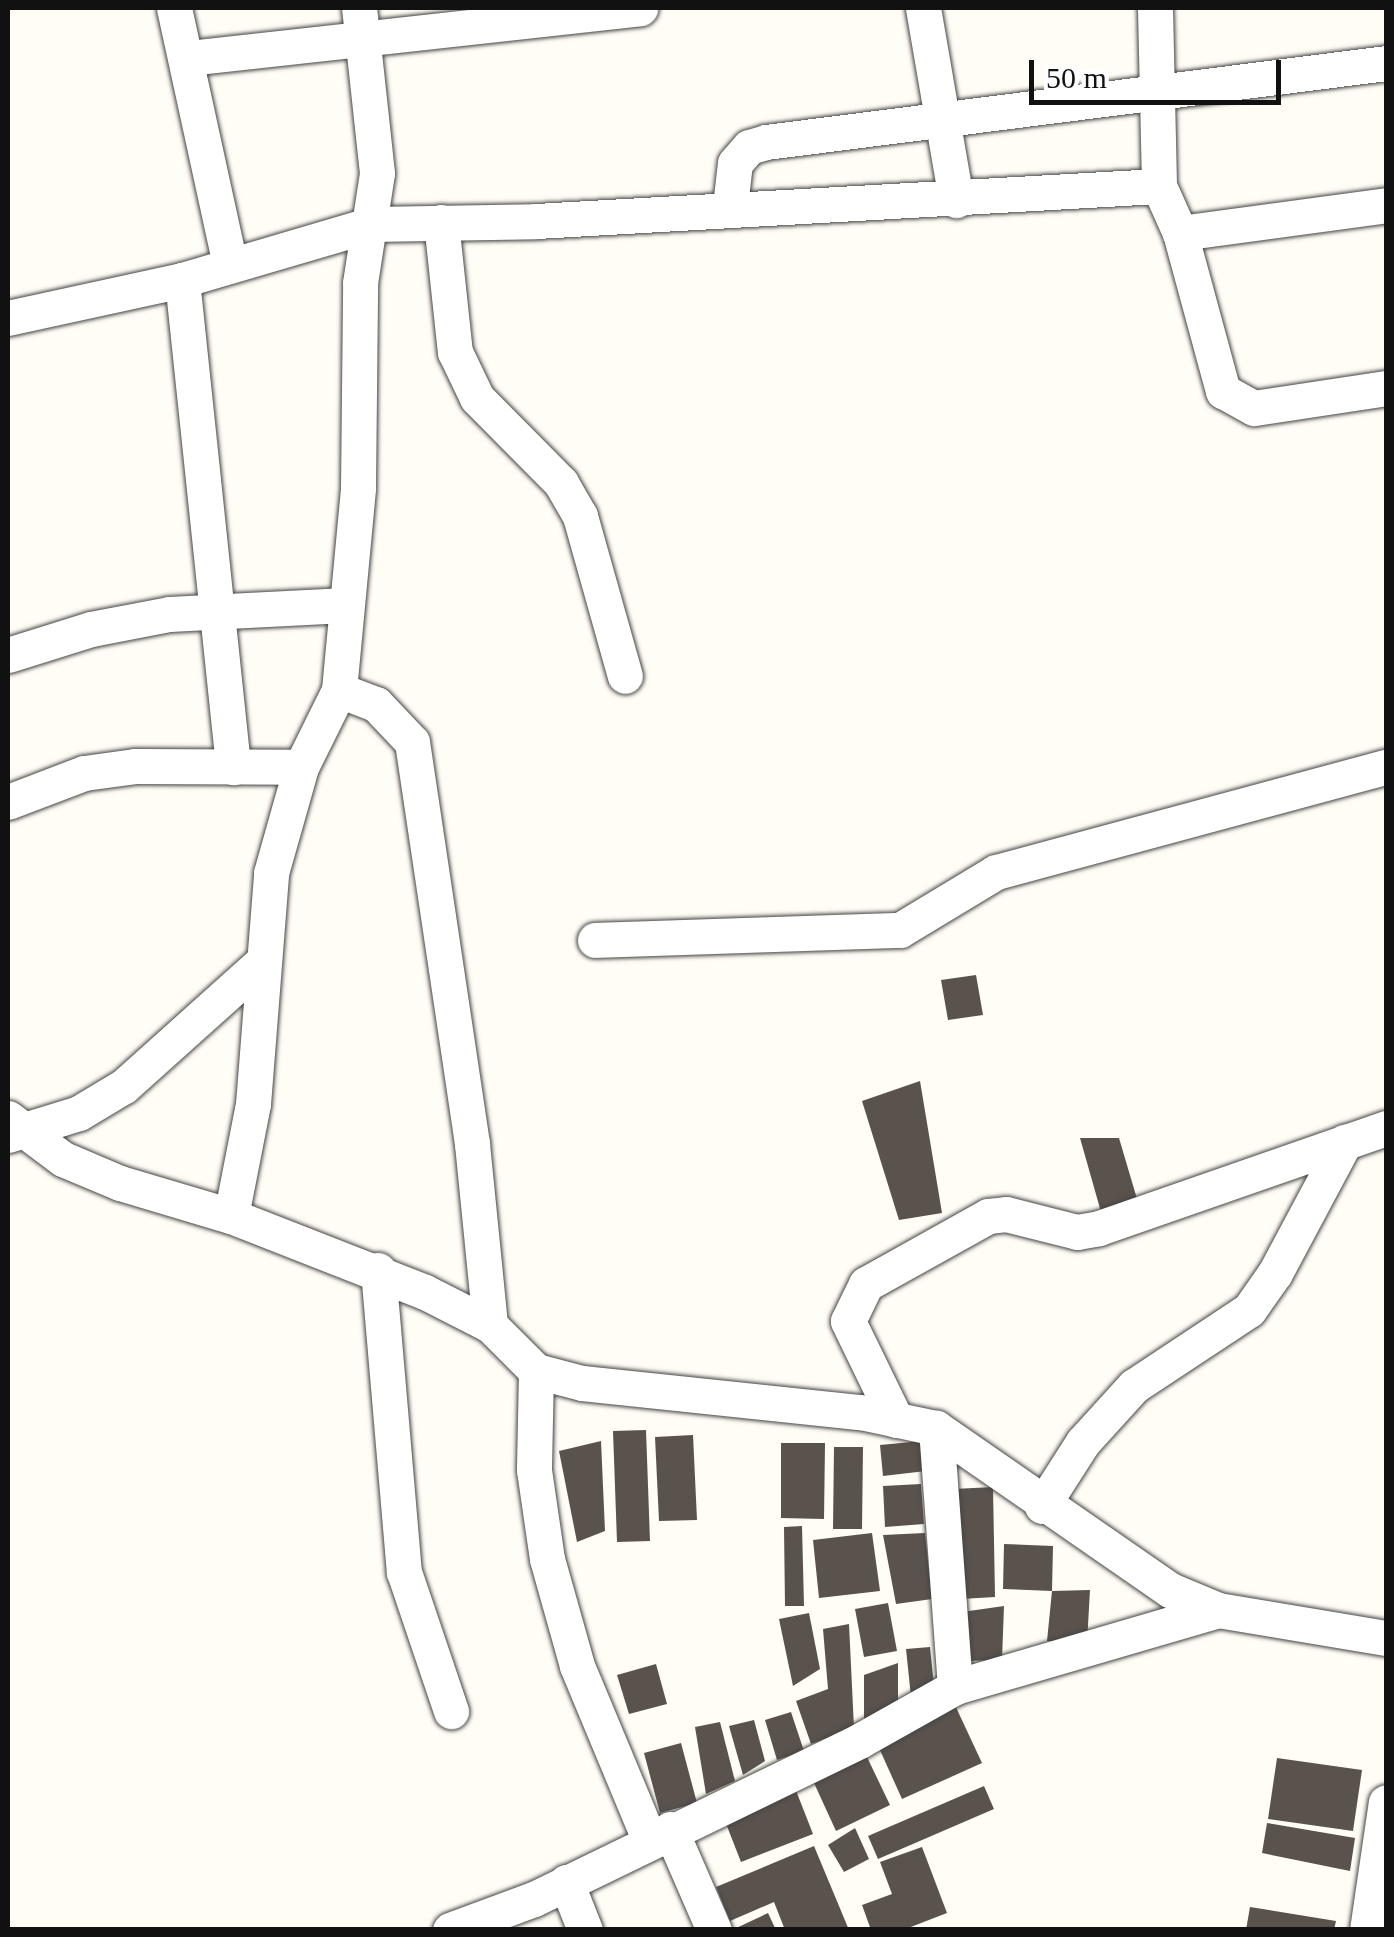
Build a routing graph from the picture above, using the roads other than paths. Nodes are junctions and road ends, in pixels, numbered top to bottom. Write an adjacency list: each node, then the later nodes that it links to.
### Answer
1 (174, 8): 7 (street)
2 (640, 8): 5 (street)
3 (923, 8): 10 (street)
4 (1155, 8): 9 (street)
5 (567, 12): 6 (street)
6 (362, 23): 7 (street); 16 (street)
7 (189, 58): 18 (street)
8 (1386, 63): 9 (street)
9 (1158, 92): 10 (street); 11 (street)
10 (946, 120): 12 (street); 14 (street)
11 (1159, 186): 12 (street); 17 (street)
12 (956, 200): 14 (street)
13 (1386, 205): 17 (street)
14 (730, 206): 15 (street)
15 (441, 222): 16 (street); 25 (street)
16 (372, 224): 18 (street); 22 (street)
17 (1180, 233): 21 (street)
18 (229, 261): 19 (street)
19 (182, 280): 20 (street); 23 (street)
20 (8, 318)
21 (1386, 388)
22 (346, 605): 23 (street); 26 (street)
23 (220, 612): 24 (street); 27 (street)
24 (8, 655)
25 (625, 676)
26 (339, 690): 28 (street); 38 (street)
27 (233, 767): 28 (street); 30 (street)
28 (301, 767): 32 (street)
29 (1386, 767): 31 (street)
30 (8, 802)
31 (595, 940)
32 (261, 963): 33 (street); 36 (street)
33 (12, 1128): 36 (street)
34 (1386, 1128): 35 (street)
35 (1345, 1142): 40 (street); 42 (street)
36 (231, 1216): 37 (street)
37 (378, 1270): 38 (street); 46 (street)
38 (490, 1325): 39 (street)
39 (536, 1370): 40 (street); 48 (street)
40 (896, 1420): 41 (street)
41 (936, 1428): 42 (street); 45 (street)
42 (1042, 1506): 43 (street)
43 (1218, 1610): 44 (street); 45 (street)
44 (1386, 1638)
45 (954, 1686): 48 (street)
46 (451, 1711)
47 (1386, 1802): 53 (street)
48 (660, 1835): 49 (street); 52 (street)
49 (566, 1882): 50 (street); 51 (street)
50 (450, 1930)
51 (585, 1930)
52 (714, 1930)
53 (1367, 1930)

